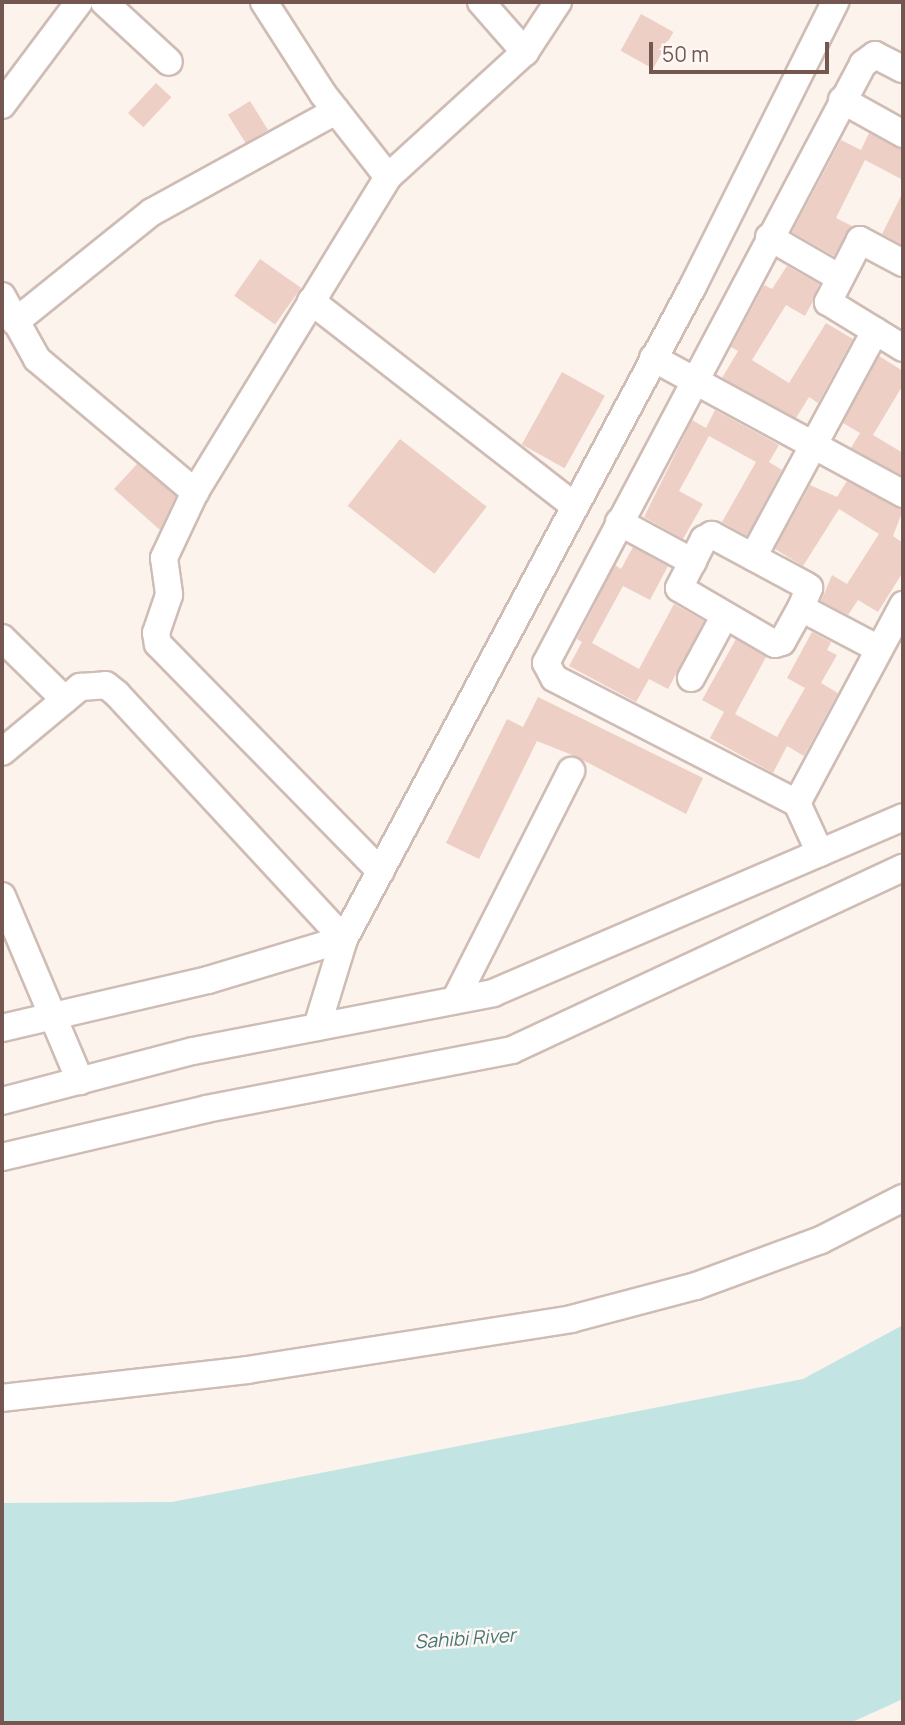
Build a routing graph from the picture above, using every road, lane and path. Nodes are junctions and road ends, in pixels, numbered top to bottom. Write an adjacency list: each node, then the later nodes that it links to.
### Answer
1 (79, 2): 11 (street)
2 (104, 2): 8 (street)
3 (264, 2): 12 (street)
4 (481, 2): 7 (street)
5 (558, 2): 7 (street)
6 (835, 2): 23 (street)
7 (525, 52): 14 (street)
8 (169, 62)
9 (903, 69): 10 (street)
10 (842, 100): 13 (street); 15 (street)
11 (2, 105)
12 (336, 111): 14 (street); 20 (street)
13 (903, 134)
14 (388, 177): 19 (street)
15 (769, 237): 17 (street); 24 (street)
16 (903, 263): 17 (street)
17 (840, 278): 21 (street)
18 (2, 296): 20 (street)
19 (311, 301): 26 (street); 28 (street)
20 (15, 322): 26 (street)
21 (874, 331): 22 (street); 25 (street)
22 (903, 348)
23 (653, 359): 24 (street); 28 (street)
24 (693, 382): 25 (street); 29 (street)
25 (812, 445): 27 (street); 30 (street)
26 (195, 492): 45 (street)
27 (903, 494)
28 (572, 504): 45 (street)
29 (619, 522): 31 (street); 41 (street)
30 (753, 557): 31 (street); 33 (street)
31 (692, 562): 34 (street)
32 (903, 605): 36 (street)
33 (801, 608): 34 (street); 36 (street)
34 (724, 617): 37 (street)
35 (2, 638): 38 (street)
36 (879, 649): 41 (street)
37 (691, 678)
38 (65, 700): 39 (street); 47 (street)
39 (2, 752)
40 (571, 771): 48 (street)
41 (797, 803): 43 (street)
42 (903, 817): 43 (street)
43 (820, 853): 48 (street)
44 (903, 868): 54 (street)
45 (380, 871): 47 (street)
46 (2, 896): 49 (street)
47 (344, 939): 49 (street); 50 (street)
48 (455, 1000): 50 (street)
49 (53, 1014): 51 (street); 52 (street)
50 (317, 1027): 52 (street)
51 (2, 1028)
52 (80, 1080): 53 (street)
53 (2, 1101)
54 (2, 1157)
55 (903, 1198): 56 (street)
56 (2, 1398)

